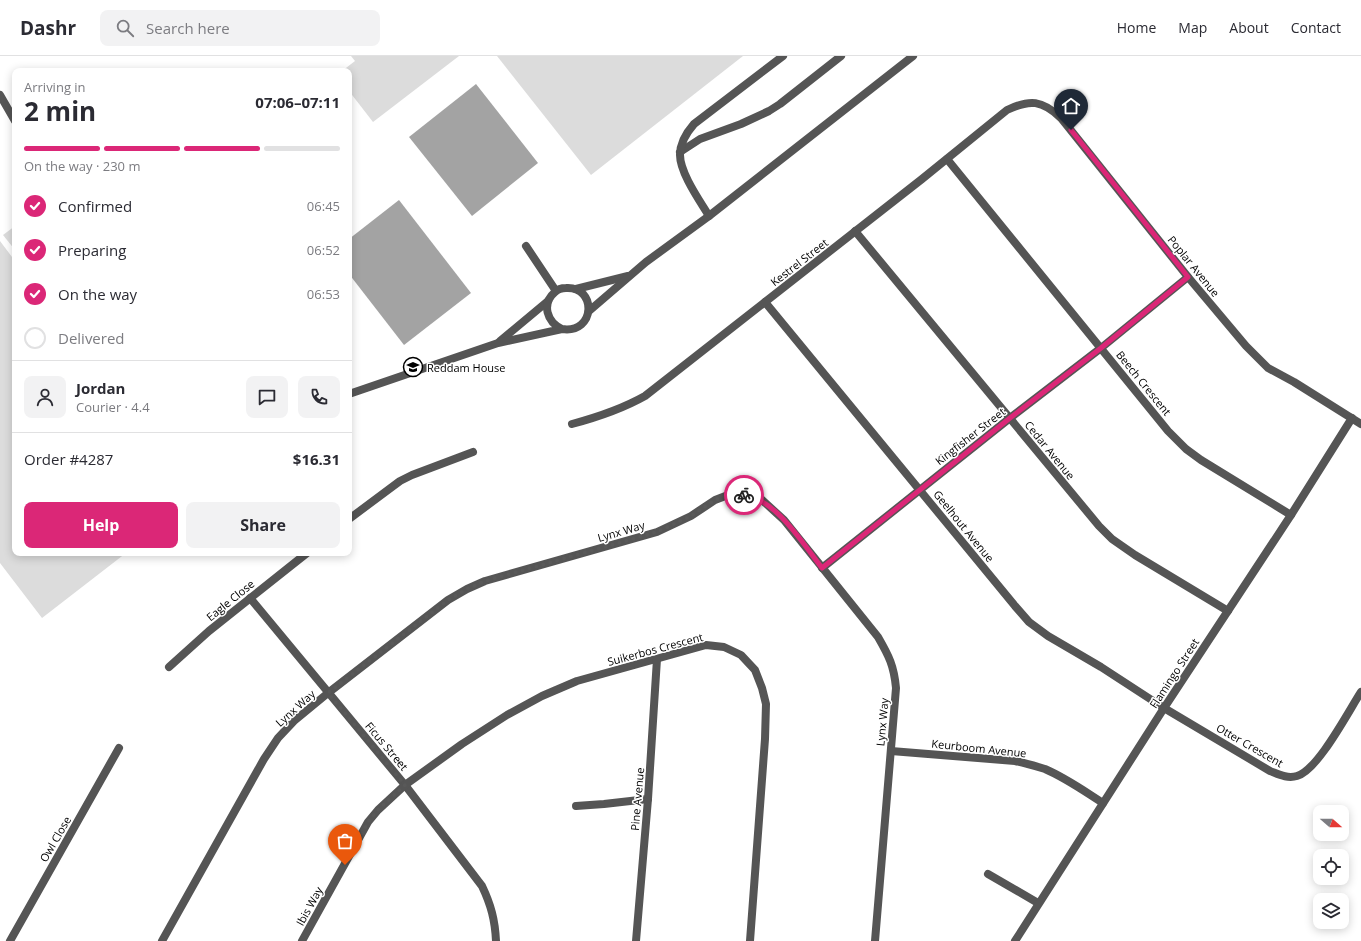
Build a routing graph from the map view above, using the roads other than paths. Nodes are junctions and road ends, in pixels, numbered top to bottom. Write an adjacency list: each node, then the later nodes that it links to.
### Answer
1 (782, 56): 7 (street)
2 (841, 56): 7 (street)
3 (913, 56): 9 (street)
4 (0, 94): 6 (street)
5 (1030, 102): 8 (street, Kestrel Street); 13 (street, Poplar Avenue)
6 (12, 116)
7 (680, 152): 9 (street)
8 (947, 159): 10 (street, Kestrel Street); 21 (street, Beech Crescent)
9 (709, 216): 12 (street)
10 (856, 231): 17 (street, Kestrel Street); 23 (street, Cedar Avenue)
11 (526, 246): 15 (street)
12 (628, 276): 14 (street); 18 (street)
13 (1188, 277): 21 (street, Kingfisher Street); 24 (street, Poplar Avenue)
14 (576, 289): 15 (street); 18 (street)
15 (556, 291): 16 (street)
16 (548, 301): 19 (street); 20 (street)
17 (766, 302): 25 (street, Kestrel Street); 28 (street, Geelhout Avenue)
18 (588, 312): 19 (street)
19 (562, 329): 20 (street)
20 (498, 343): 22 (street)
21 (1101, 348): 23 (street, Kingfisher Street); 29 (street, Beech Crescent)
22 (352, 393)
23 (1010, 418): 28 (street, Kingfisher Street); 34 (street, Cedar Avenue)
24 (1352, 418): 26 (street, Poplar Avenue); 29 (street, Flamingo Street)
25 (572, 424)
26 (1361, 424)
27 (473, 452): 30 (street)
28 (920, 489): 32 (street, Kingfisher Street); 39 (street, Geelhout Avenue)
29 (1290, 515): 34 (street, Flamingo Street)
30 (352, 518)
31 (303, 556): 33 (street, Eagle Close)
32 (822, 568): 38 (street, Lynx Way); 41 (street, Lynx Way)
33 (250, 598): 36 (street, Eagle Close); 38 (street, Ficus Street)
34 (1228, 611): 39 (street, Flamingo Street)
35 (658, 659): 42 (street, Suikerbos Crescent); 43 (street, Pine Avenue); 53 (street, Suikerbos Crescent)
36 (169, 667)
37 (1361, 692): 39 (street, Otter Crescent)
38 (328, 693): 42 (street, Ficus Street); 49 (street, Lynx Way)
39 (1164, 708): 44 (street, Flamingo Street)
40 (119, 748): 48 (street, Owl Close)
41 (891, 751): 44 (street, Keurboom Avenue); 54 (street, Lynx Way)
42 (405, 785): 50 (street, Ibis Way); 51 (street, Ficus Street)
43 (648, 799): 45 (street); 52 (street, Pine Avenue)
44 (1103, 803): 47 (street, Flamingo Street)
45 (576, 806)
46 (988, 874): 47 (street)
47 (1038, 903): 55 (street, Flamingo Street)
48 (10, 941)
49 (162, 941)
50 (302, 941)
51 (496, 941)
52 (636, 941)
53 (750, 941)
54 (875, 941)
55 (1014, 941)

